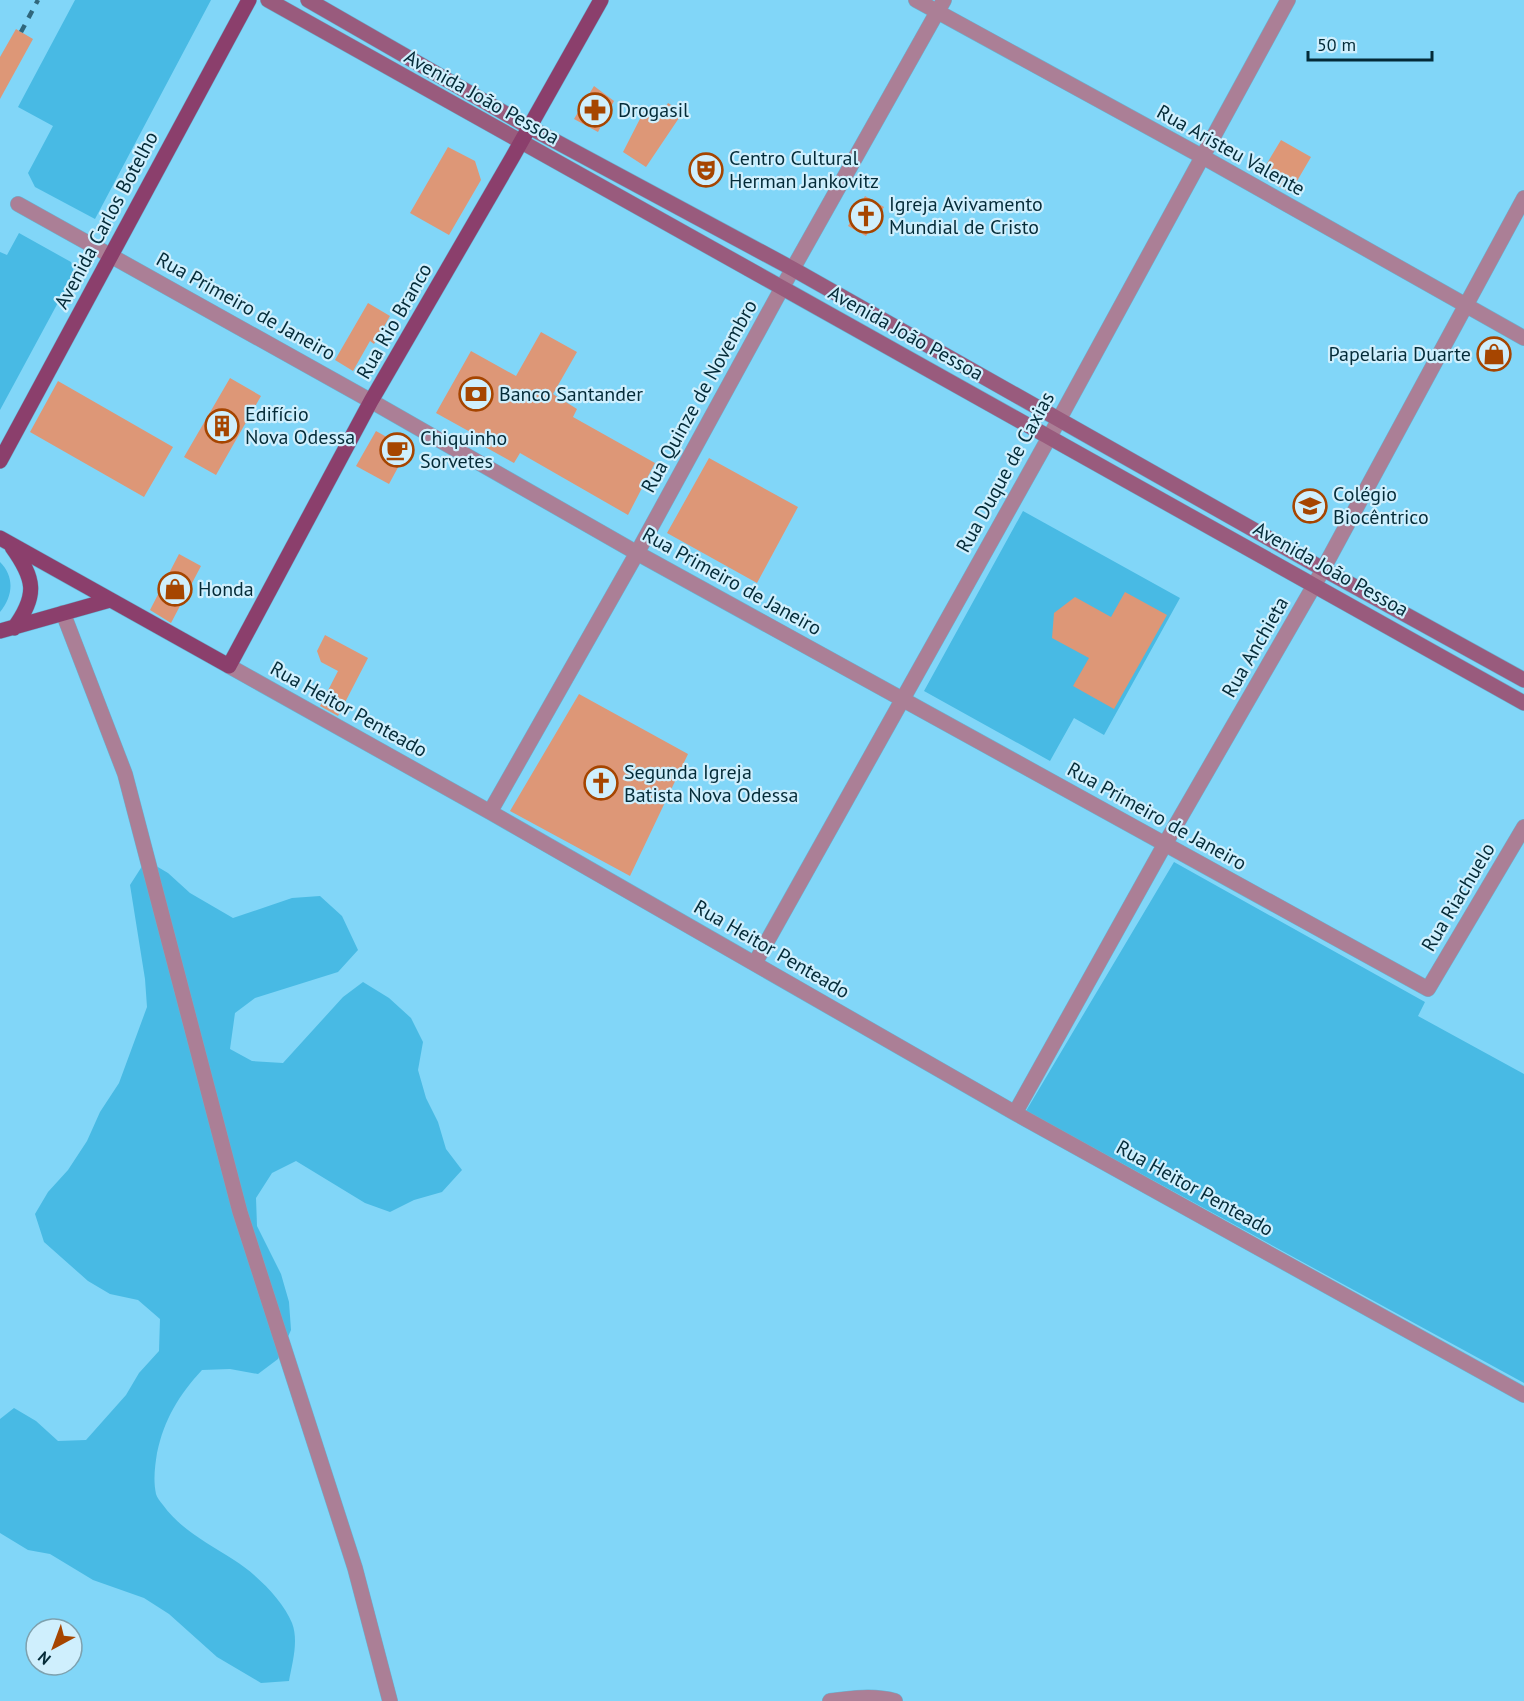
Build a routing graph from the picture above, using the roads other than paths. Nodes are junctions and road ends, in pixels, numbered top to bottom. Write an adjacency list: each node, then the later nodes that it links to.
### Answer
1 (249, 0): 21 (main road, Avenida Carlos Botelho)
2 (268, 0): 9 (main road, Avenida João Pessoa)
3 (308, 0): 8 (main road, Avenida João Pessoa)
4 (601, 0): 10 (main road, Rua Rio Branco)
5 (916, 0): 7 (street, Rua Aristeu Valente)
6 (1288, 0): 12 (street, Rua Duque de Caxias)
7 (940, 6): 12 (street, Rua Aristeu Valente); 22 (street, Rua Quinze de Novembro)
8 (467, 91): 9 (main road); 10 (main road, Avenida João Pessoa)
9 (458, 108): 11 (main road, Avenida João Pessoa)
10 (529, 127): 11 (main road, Rua Rio Branco); 13 (main road, Avenida João Pessoa)
11 (520, 143): 14 (main road, Avenida João Pessoa); 31 (main road, Rua Rio Branco)
12 (1203, 157): 25 (street, Rua Aristeu Valente); 33 (street, Rua Duque de Caxias)
13 (594, 162): 14 (main road); 15 (main road, Avenida João Pessoa)
14 (584, 178): 18 (main road, Avenida João Pessoa)
15 (658, 197): 18 (main road); 19 (main road, Avenida João Pessoa)
16 (1524, 198): 25 (street, Rua Anchieta)
17 (18, 204): 21 (street, Rua Primeiro de Janeiro)
18 (649, 214): 20 (main road, Avenida João Pessoa)
19 (721, 231): 20 (main road); 22 (main road, Avenida João Pessoa)
20 (711, 248): 23 (main road, Avenida João Pessoa)
21 (111, 255): 31 (street, Rua Primeiro de Janeiro); 36 (main road, Avenida Carlos Botelho)
22 (793, 270): 23 (street, Rua Quinze de Novembro); 24 (main road, Avenida João Pessoa)
23 (782, 288): 26 (main road, Avenida João Pessoa); 43 (street, Rua Quinze de Novembro)
24 (852, 303): 26 (main road); 28 (main road, Avenida João Pessoa)
25 (1466, 307): 27 (street, Rua Aristeu Valente); 44 (street, Rua Anchieta)
26 (841, 321): 29 (main road, Avenida João Pessoa)
27 (1524, 338)
28 (923, 343): 29 (main road); 30 (main road, Avenida João Pessoa)
29 (914, 361): 32 (main road, Avenida João Pessoa)
30 (995, 383): 32 (main road); 33 (main road, Avenida João Pessoa)
31 (372, 401): 43 (street, Rua Primeiro de Janeiro); 53 (main road, Rua Rio Branco)
32 (986, 401): 34 (main road, Avenida João Pessoa)
33 (1059, 419): 34 (street, Rua Duque de Caxias); 35 (main road, Avenida João Pessoa)
34 (1050, 436): 37 (main road, Avenida João Pessoa); 57 (street, Rua Duque de Caxias)
35 (1105, 445): 37 (main road); 38 (main road, Avenida João Pessoa)
36 (0, 461)
37 (1095, 461): 39 (main road, Avenida João Pessoa)
38 (1183, 489): 39 (main road); 40 (main road, Avenida João Pessoa)
39 (1173, 504): 42 (main road, Avenida João Pessoa)
40 (1250, 527): 42 (main road); 44 (main road, Avenida João Pessoa)
41 (3, 541): 47 (main road, Rua Heitor Penteado); 50 (main road)
42 (1240, 542): 45 (main road, Avenida João Pessoa)
43 (638, 553): 57 (street, Rua Primeiro de Janeiro); 59 (street, Rua Quinze de Novembro)
44 (1323, 569): 45 (street, Rua Anchieta); 46 (main road, Avenida João Pessoa)
45 (1315, 584): 48 (main road, Avenida João Pessoa); 61 (street, Rua Anchieta)
46 (1363, 591): 48 (main road); 51 (main road, Avenida João Pessoa)
47 (110, 600): 49 (main road); 53 (main road, Rua Heitor Penteado)
48 (1354, 606): 52 (main road, Avenida João Pessoa)
49 (63, 613): 50 (main road); 66 (street)
50 (7, 629)
51 (1433, 630): 52 (main road); 54 (main road, Avenida João Pessoa)
52 (1424, 646): 56 (main road, Avenida João Pessoa)
53 (229, 666): 59 (street, Rua Heitor Penteado)
54 (1508, 671): 55 (main road, Avenida João Pessoa); 56 (main road)
55 (1524, 680)
56 (1498, 688): 58 (main road, Avenida João Pessoa)
57 (902, 700): 61 (street, Rua Primeiro de Janeiro); 62 (street, Rua Duque de Caxias)
58 (1524, 702)
59 (490, 812): 62 (street, Rua Heitor Penteado)
60 (1524, 827): 63 (street, Rua Riachuelo)
61 (1165, 844): 63 (street, Rua Primeiro de Janeiro); 64 (street, Rua Anchieta)
62 (755, 963): 64 (street, Rua Heitor Penteado)
63 (1428, 989)
64 (1015, 1113): 65 (street, Rua Heitor Penteado)
65 (1524, 1395)
66 (390, 1701)
67 (830, 1701): 68 (street)
68 (895, 1701)

